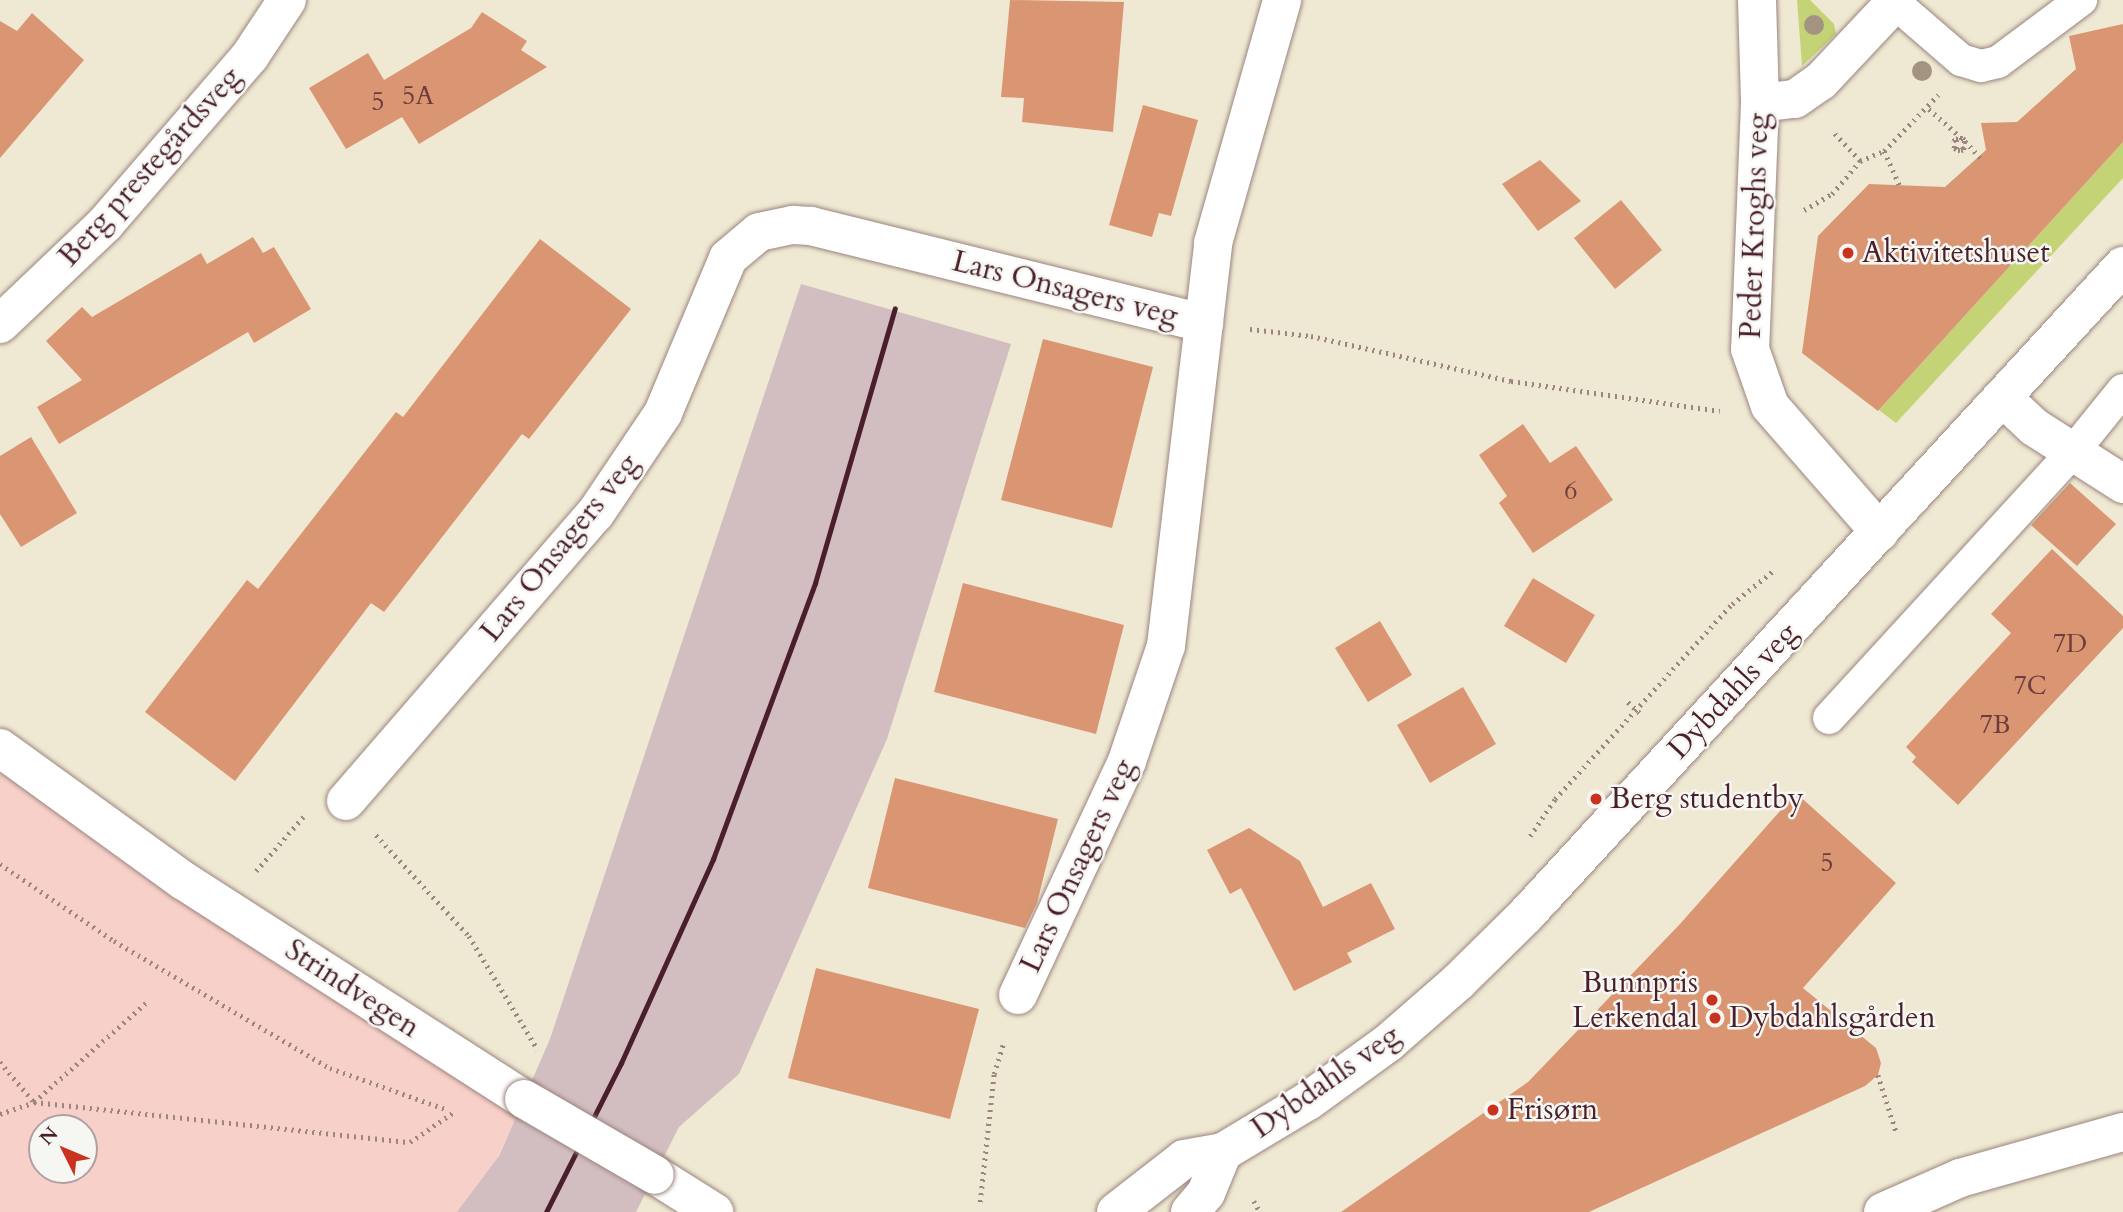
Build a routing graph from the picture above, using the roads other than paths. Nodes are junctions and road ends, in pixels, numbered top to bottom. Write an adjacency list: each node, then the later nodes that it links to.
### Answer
1 (287, 0): 9 (street, Berg prestegårdsveg)
2 (1282, 0): 8 (street, Lars Onsagers veg)
3 (1757, 0): 6 (street, Peder Kroghs veg)
4 (2081, 0): 5 (lane)
5 (1896, 2): 6 (street)
6 (1760, 103): 14 (street, Peder Kroghs veg)
7 (2123, 265): 11 (street, Dybdahls veg)
8 (1204, 323): 17 (street, Lars Onsagers veg); 18 (street, Lars Onsagers veg)
9 (0, 324)
10 (2123, 390): 12 (lane)
11 (2003, 398): 12 (street); 14 (street, Dybdahls veg)
12 (2072, 453): 13 (street); 15 (lane)
13 (2123, 484)
14 (1880, 532): 20 (street, Dybdahls veg)
15 (1829, 718)
16 (0, 748): 21 (street, Strindvegen, bridge)
17 (346, 801)
18 (1018, 995)
19 (2123, 1132): 24 (street)
20 (1223, 1152): 22 (street, Dybdahls veg); 23 (street, Dybdahls veg)
21 (715, 1212)
22 (1116, 1212)
23 (1190, 1212)
24 (1882, 1212)

